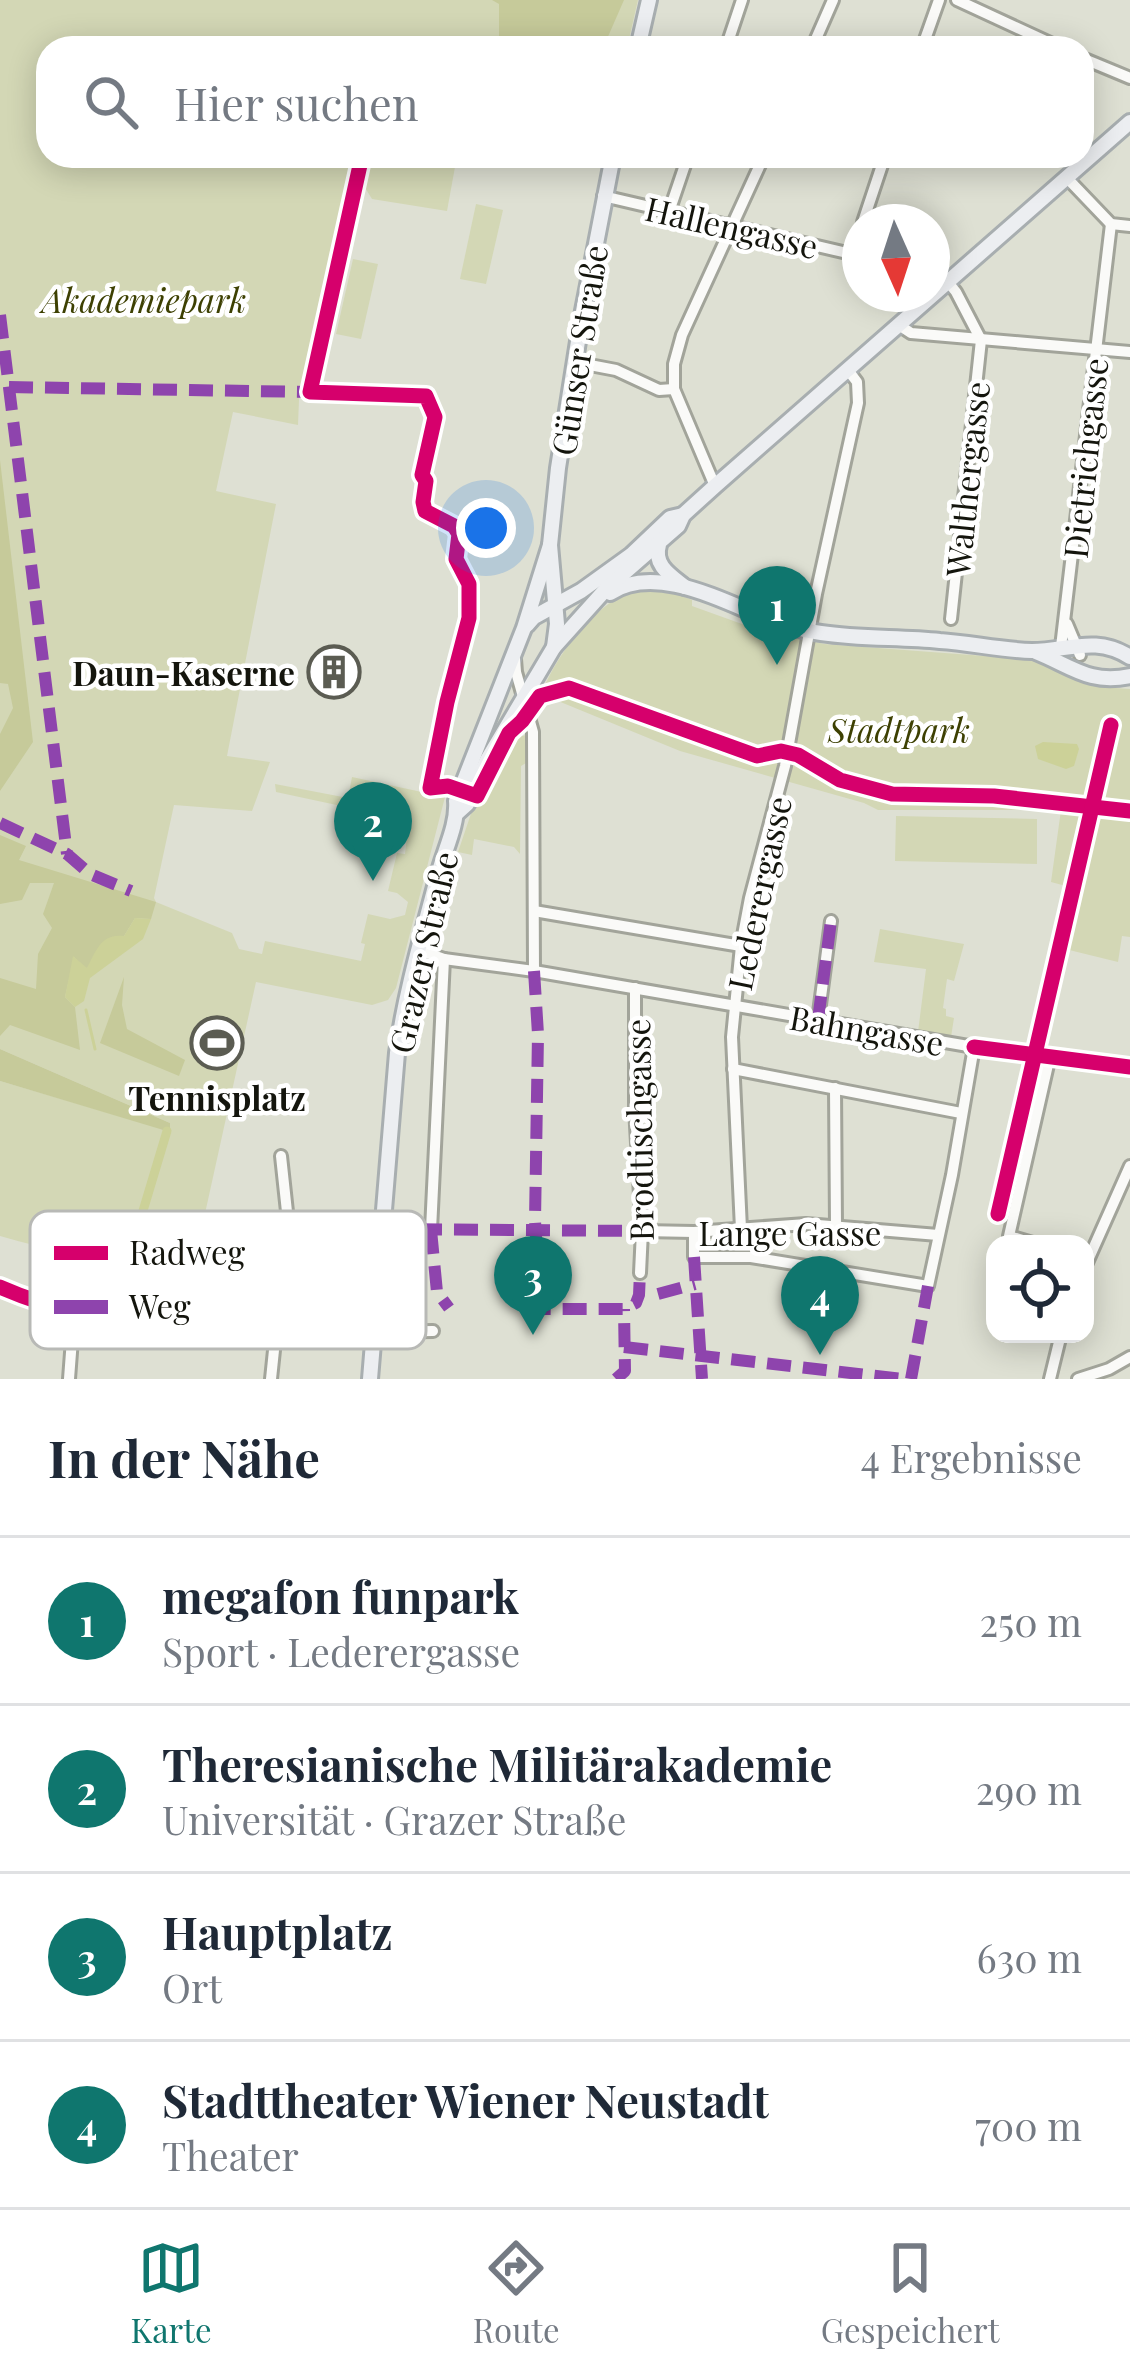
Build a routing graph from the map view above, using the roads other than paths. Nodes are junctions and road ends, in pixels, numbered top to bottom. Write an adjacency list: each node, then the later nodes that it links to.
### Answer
1 (650, 0): 6 (main road)
2 (742, 0): 7 (street)
3 (833, 0): 8 (street)
4 (939, 0): 9 (street)
5 (957, 0): 10 (street)
6 (641, 36)
7 (730, 36)
8 (817, 36)
9 (926, 36)
10 (1035, 36)
11 (1094, 63): 12 (street)
12 (1130, 78)
13 (1130, 122): 14 (main road)
14 (1094, 154)
15 (610, 168): 21 (main road, Günser Straße)
16 (684, 168): 23 (street)
17 (759, 168): 25 (street)
18 (881, 168): 22 (street)
19 (1078, 168): 20 (main road)
20 (1067, 178): 24 (street); 28 (main road)
21 (603, 196): 23 (street, Hallengasse); 35 (main road, Günser Straße)
22 (869, 204)
23 (669, 212): 25 (street, Hallengasse)
24 (1111, 224): 26 (street); 33 (street, Dietrichgasse)
25 (733, 226): 27 (street, Hallengasse); 37 (street)
26 (1130, 226)
27 (842, 252)
28 (950, 280)
29 (950, 285): 32 (street)
30 (914, 312): 31 (main road)
31 (899, 325): 32 (street); 36 (main road)
32 (981, 340): 33 (street); 49 (street, Walthergasse)
33 (1097, 350): 34 (street); 53 (street, Dietrichgasse)
34 (1130, 352)
35 (574, 362): 37 (street); 41 (main road, Günser Straße)
36 (848, 370): 38 (main road); 51 (street, Lederergasse)
37 (674, 389): 38 (street)
38 (715, 486): 39 (main road)
39 (683, 515): 40 (main road); 42 (main road)
40 (659, 544): 42 (main road); 45 (main road)
41 (550, 545): 43 (main road); 50 (main road, Grazer Straße)
42 (632, 561): 44 (main road); 45 (main road); 46 (main road); 47 (main road, Grazer Straße)
43 (552, 576): 46 (main road); 48 (main road)
44 (641, 581): 45 (main road); 47 (main road)
45 (680, 583): 51 (main road)
46 (581, 591): 48 (main road)
47 (602, 596): 52 (main road, Grazer Straße)
48 (554, 606): 50 (main road); 52 (main road)
49 (951, 619)
50 (524, 628): 55 (main road, Grazer Straße)
51 (809, 631): 54 (main road); 66 (street, Lederergasse)
52 (554, 647): 57 (main road, Grazer Straße)
53 (1076, 648): 54 (main road); 56 (main road); 59 (main road)
54 (1032, 651): 59 (main road)
55 (515, 654): 57 (main road); 60 (street); 63 (main road, Grazer Straße)
56 (1130, 657)
57 (542, 667): 60 (main road, Grazer Straße)
58 (1130, 672): 59 (main road)
59 (1086, 676)
60 (523, 697): 61 (main road, Grazer Straße); 62 (street)
61 (508, 724): 62 (street); 63 (main road, Grazer Straße)
62 (531, 725): 64 (street)
63 (457, 813): 67 (main road, Grazer Straße)
64 (534, 911): 66 (street); 70 (street)
65 (830, 921): 73 (street)
66 (741, 946): 72 (street, Lederergasse)
67 (419, 950): 68 (street, Bahngasse); 69 (main road, Grazer Straße)
68 (444, 959): 69 (street); 70 (street, Bahngasse); 86 (street)
69 (414, 970): 83 (main road, Grazer Straße)
70 (534, 971): 71 (street, Bahngasse)
71 (635, 988): 72 (street, Bahngasse); 87 (street, Brodtischgasse)
72 (734, 1006): 73 (street, Bahngasse); 77 (street, Lederergasse)
73 (818, 1019): 74 (street, Bahngasse)
74 (974, 1047): 75 (street, Bahngasse); 79 (street)
75 (1050, 1056): 76 (street, Bahngasse); 90 (street)
76 (1130, 1067)
77 (733, 1069): 78 (street); 85 (street, Lederergasse)
78 (836, 1088): 79 (street); 84 (street)
79 (962, 1113): 89 (street)
80 (281, 1156): 82 (street)
81 (1130, 1166): 91 (street)
82 (287, 1211)
83 (384, 1211)
84 (836, 1226): 85 (street, Lange Gasse); 89 (street, Lange Gasse)
85 (741, 1229): 88 (street, Lange Gasse)
86 (431, 1231)
87 (642, 1231): 88 (street, Lange Gasse); 92 (street, Brodtischgasse)
88 (694, 1232): 89 (street)
89 (938, 1235)
90 (1009, 1235)
91 (1094, 1244)
92 (640, 1273)
93 (0, 1287): 94 (main road)
94 (30, 1298)
95 (426, 1331): 96 (street)
96 (433, 1331)
97 (1059, 1343): 105 (street)
98 (71, 1349): 102 (street)
99 (278, 1349): 103 (street)
100 (373, 1349): 104 (main road, Grazer Straße)
101 (1130, 1357): 106 (street)
102 (69, 1379)
103 (271, 1379)
104 (370, 1379)
105 (1050, 1379)
106 (1078, 1379)

